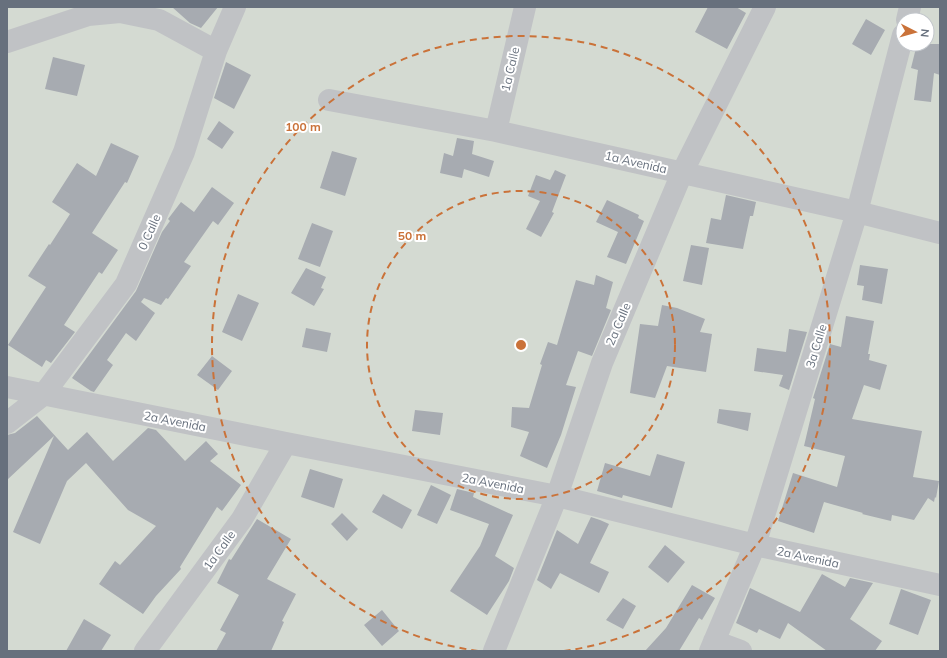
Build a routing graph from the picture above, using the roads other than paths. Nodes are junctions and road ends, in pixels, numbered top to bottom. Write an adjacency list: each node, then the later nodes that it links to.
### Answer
1 (235, 7): 5 (street, 0 Calle)
2 (525, 7): 8 (street, 1a Calle)
3 (765, 7): 9 (street, 2a Calle)
4 (7, 42): 5 (street)
5 (216, 51): 13 (street, 0 Calle)
6 (899, 52): 10 (street, 3a Calle)
7 (330, 100): 8 (street, 1a Avenida)
8 (496, 131): 9 (street, 1a Avenida)
9 (682, 173): 10 (street, 1a Avenida); 16 (street, 2a Calle)
10 (858, 212): 11 (street, 1a Avenida); 17 (street, 3a Calle)
11 (940, 233)
12 (7, 387): 13 (street)
13 (43, 395): 14 (street, 0 Calle); 15 (street, 2a Avenida)
14 (7, 423)
15 (286, 444): 16 (street, 2a Avenida); 20 (street, 1a Calle)
16 (557, 496): 17 (street, 2a Avenida); 21 (street, 2a Calle)
17 (755, 545): 18 (street, 2a Avenida); 19 (street, 3a Calle)
18 (940, 585)
19 (712, 646): 22 (street)
20 (145, 651)
21 (494, 651)
22 (741, 651)

